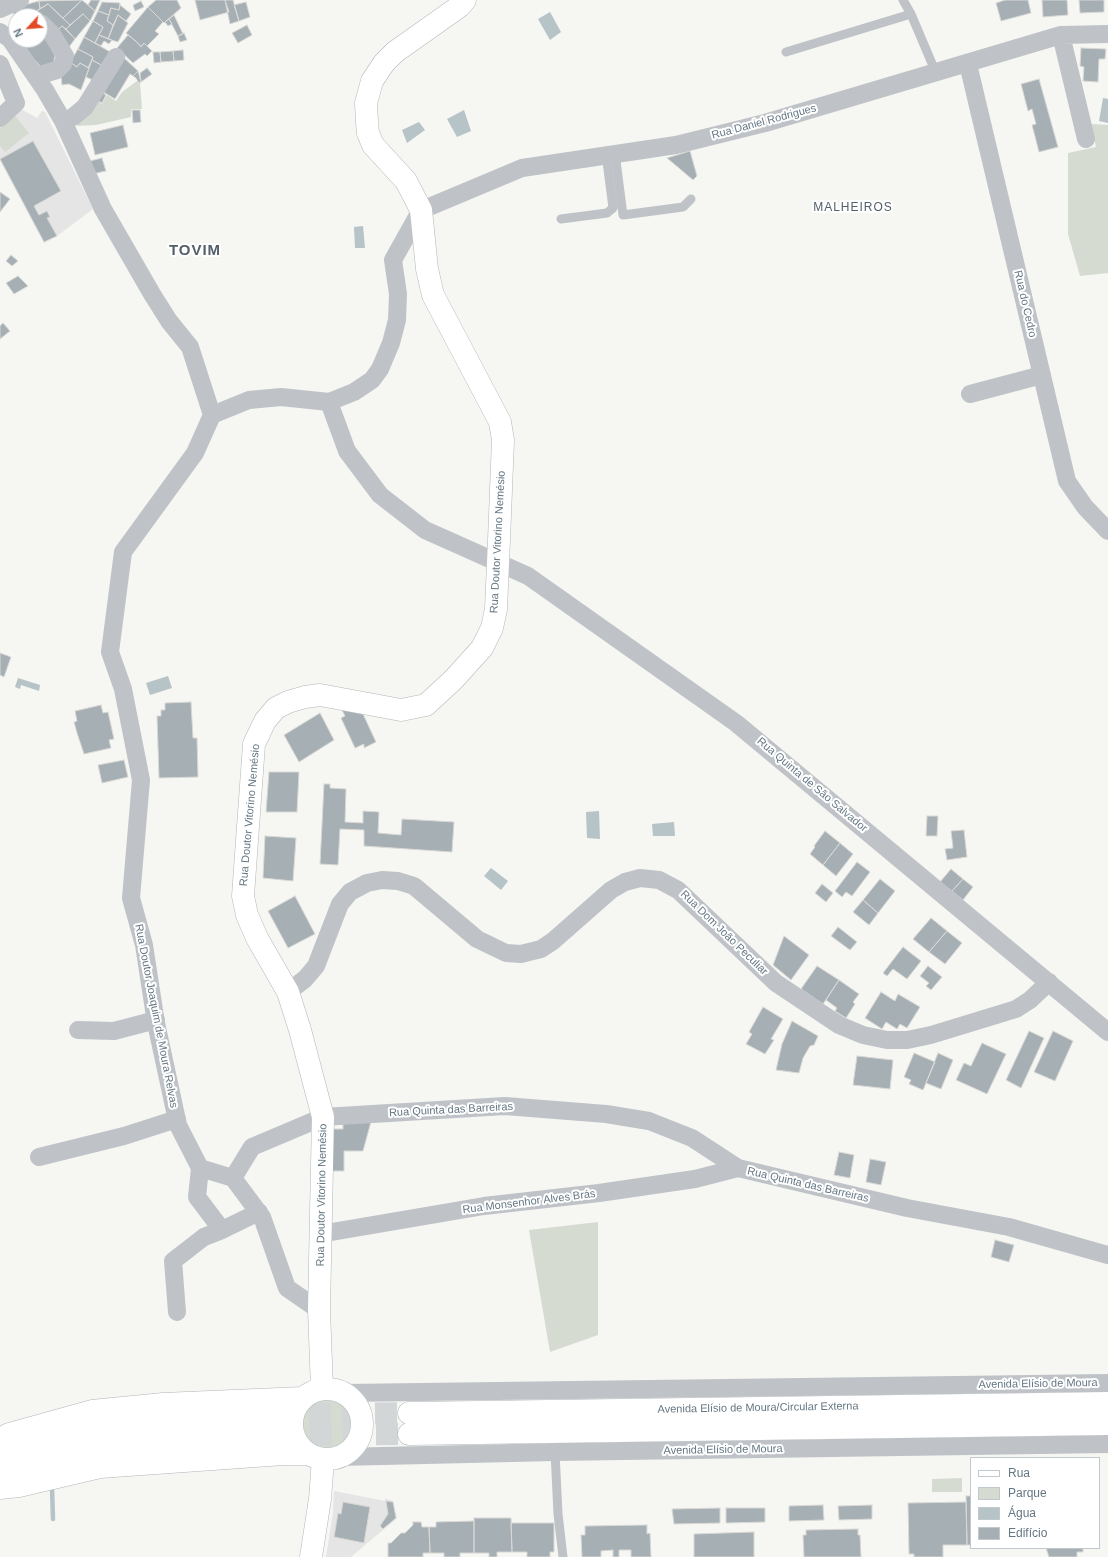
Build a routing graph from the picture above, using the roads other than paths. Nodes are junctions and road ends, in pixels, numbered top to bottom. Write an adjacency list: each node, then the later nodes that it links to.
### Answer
1 (20, 0): 4 (street)
2 (465, 0): 21 (main road)
3 (902, 0): 5 (lane)
4 (0, 9)
5 (911, 14): 10 (lane); 14 (lane)
6 (48, 30): 15 (street)
7 (1108, 34): 8 (street, Rua Daniel Rodrigues)
8 (1061, 35): 13 (street, Rua Daniel Rodrigues); 18 (street)
9 (17, 48): 15 (street)
10 (786, 52)
11 (116, 57): 17 (street)
12 (0, 64): 16 (street)
13 (968, 64): 14 (street, Rua Daniel Rodrigues); 23 (street, Rua do Cedro)
14 (936, 73): 19 (street, Rua Daniel Rodrigues)
15 (36, 76): 17 (street)
16 (0, 118)
17 (63, 121): 26 (street)
18 (1086, 139)
19 (611, 154): 20 (lane); 21 (street, Rua Daniel Rodrigues); 22 (lane)
20 (691, 199)
21 (421, 210): 25 (street); 28 (main road, Rua Doutor Vitorino Nemésio)
22 (561, 219)
23 (1042, 375): 24 (street); 27 (street, Rua do Cedro)
24 (970, 394)
25 (329, 402): 26 (street); 28 (street, Rua Quinta de São Salvador)
26 (212, 416): 31 (street, Rua Doutor Joaquim de Moura Relvas)
27 (1108, 531)
28 (498, 563): 29 (street, Rua Quinta de São Salvador); 30 (main road, Rua Doutor Vitorino Nemésio)
29 (1049, 982): 30 (street, Rua Dom João Peculiar); 33 (street, Rua Quinta de São Salvador)
30 (288, 992): 34 (main road, Rua Doutor Vitorino Nemésio)
31 (156, 1020): 32 (street); 35 (street, Rua Doutor Joaquim de Moura Relvas)
32 (78, 1030)
33 (1108, 1032)
34 (323, 1117): 38 (street, Rua Quinta das Barreiras); 39 (street, Rua Quinta das Barreiras); 42 (main road, Rua Doutor Vitorino Nemésio)
35 (177, 1119): 36 (street); 37 (street, Rua Doutor Joaquim de Moura Relvas)
36 (39, 1157)
37 (200, 1168): 39 (street); 41 (street)
38 (738, 1168): 42 (street, Rua Monsenhor Alves Brás); 43 (street, Rua Quinta das Barreiras)
39 (232, 1178): 40 (street)
40 (259, 1212): 41 (street); 44 (street)
41 (222, 1230): 45 (street)
42 (320, 1234): 44 (main road, Rua Doutor Vitorino Nemésio)
43 (1108, 1255)
44 (319, 1310): 47 (main road, Rua Doutor Vitorino Nemésio)
45 (177, 1312)
46 (1108, 1383): 48 (street, Avenida Elísio de Moura)
47 (313, 1393): 48 (main road); 51 (main road); 55 (main road)
48 (344, 1393): 55 (main road)
49 (1108, 1403): 50 (main road, Avenida Elísio de Moura/Circular Externa)
50 (1108, 1424)
51 (0, 1439)
52 (1108, 1444): 53 (street, Avenida Elísio de Moura)
53 (555, 1452): 55 (street, Avenida Elísio de Moura); 58 (lane)
54 (0, 1456): 56 (main road)
55 (323, 1457): 57 (main road); 59 (main road)
56 (0, 1477)
57 (0, 1488)
58 (564, 1556)
59 (311, 1557)

